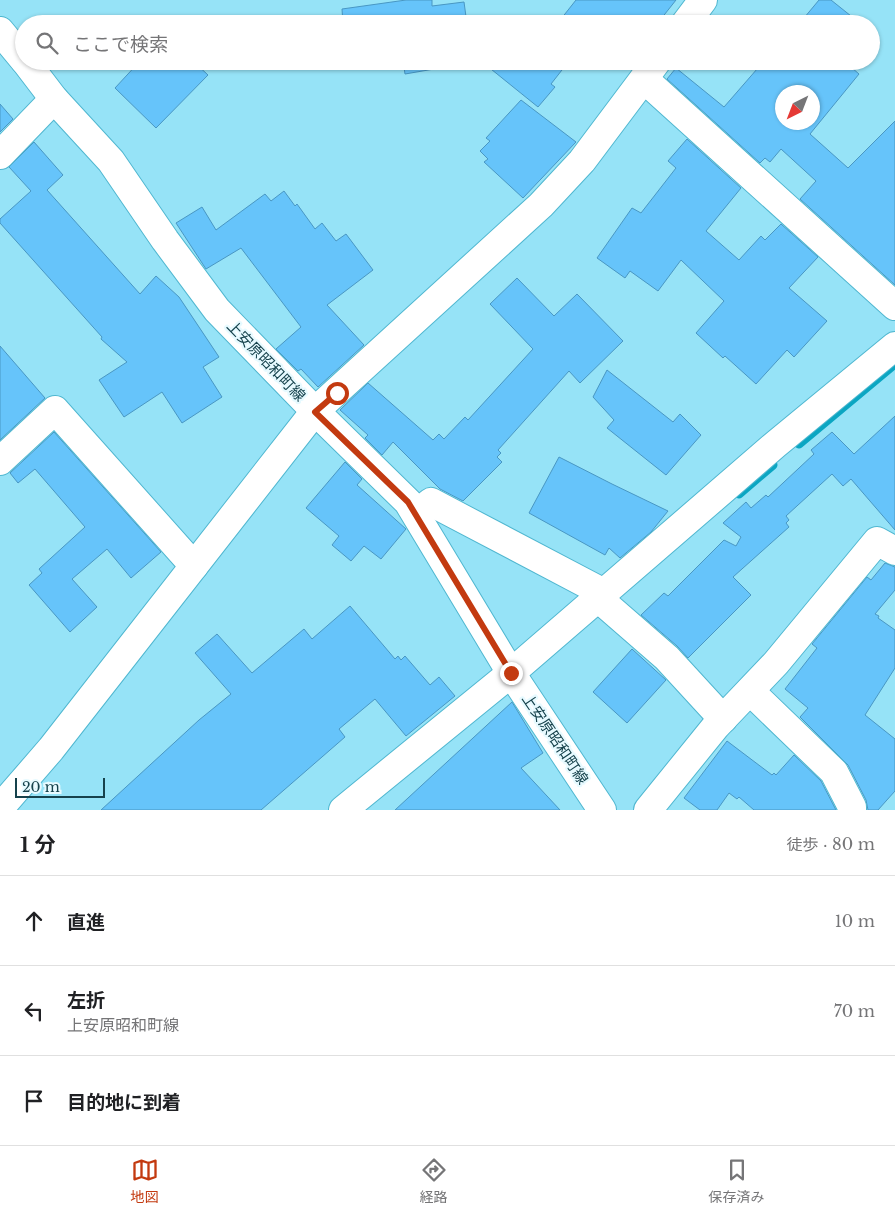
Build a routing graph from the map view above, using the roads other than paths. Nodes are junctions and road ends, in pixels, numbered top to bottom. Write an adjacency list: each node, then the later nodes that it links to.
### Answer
1 (703, 0): 2 (street)
2 (692, 15)
3 (0, 31): 4 (street, 上安原昭和町線)
4 (15, 49)
5 (32, 70): 7 (street, 上安原昭和町線)
6 (651, 70): 9 (street); 11 (street)
7 (54, 99): 8 (street); 11 (street, 上安原昭和町線)
8 (0, 155)
9 (895, 306)
10 (895, 346): 16 (street)
11 (315, 412): 13 (street, 上安原昭和町線); 15 (street)
12 (0, 461): 15 (street)
13 (416, 514): 16 (street); 17 (street, 上安原昭和町線)
14 (895, 551): 18 (street)
15 (194, 566): 20 (street)
16 (601, 596): 17 (street); 19 (street)
17 (511, 673): 21 (street); 22 (street, 上安原昭和町線)
18 (750, 691): 19 (street); 24 (street)
19 (723, 719): 23 (street)
20 (0, 808)
21 (343, 810)
22 (602, 810)
23 (648, 810)
24 (852, 810)

